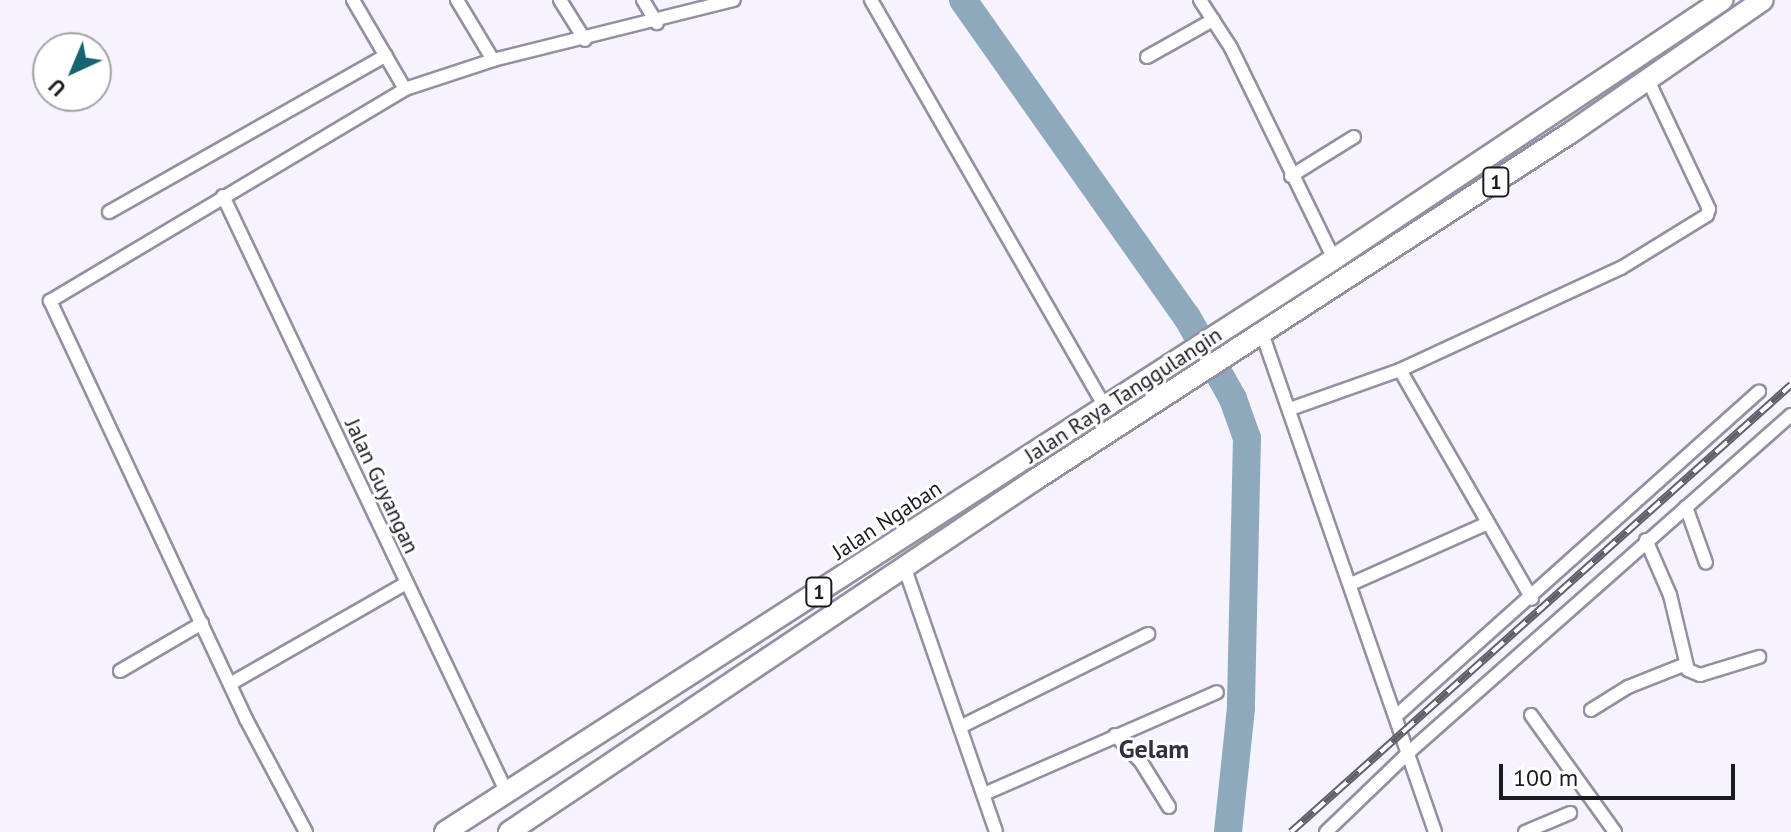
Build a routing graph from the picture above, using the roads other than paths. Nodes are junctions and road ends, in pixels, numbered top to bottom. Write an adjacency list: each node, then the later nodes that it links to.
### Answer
1 (353, 0): 16 (street)
2 (457, 0): 18 (street)
3 (560, 0): 14 (street)
4 (643, 0): 13 (street)
5 (734, 0): 13 (street)
6 (871, 0): 30 (street)
7 (1200, 0): 10 (street)
8 (1763, 0): 12 (highway, Jalan Raya Tanggulangin / 1)
9 (1721, 2): 11 (highway, Jalan Raya Tanggulangin / 1); 12 (highway)
10 (1213, 20): 17 (street); 22 (street)
11 (1690, 22): 15 (highway); 25 (highway, Jalan Raya Tanggulangin / 1)
12 (1733, 22): 15 (highway, Jalan Raya Tanggulangin / 1)
13 (657, 23): 14 (street)
14 (585, 40): 18 (street)
15 (1702, 44): 19 (highway, Jalan Raya Tanggulangin / 1)
16 (386, 55): 20 (street); 24 (street)
17 (1147, 57)
18 (493, 60): 20 (street)
19 (1648, 80): 26 (highway, Jalan Raya Tanggulangin / 1); 28 (street)
20 (405, 89): 23 (street)
21 (1354, 137): 22 (street)
22 (1291, 176): 25 (street)
23 (223, 196): 38 (street, Jalan Guyangan); 41 (street)
24 (109, 212)
25 (1334, 259): 27 (highway, Jalan Raya Tanggulangin / 1)
26 (1263, 336): 31 (street); 37 (highway, Jalan Raya Tanggulangin / 1)
27 (1191, 350): 30 (highway, Jalan Ngaban / 1)
28 (1400, 370): 31 (street); 34 (street)
29 (1759, 392): 40 (street)
30 (1104, 405): 54 (highway, Jalan Ngaban / 1)
31 (1290, 409): 39 (street)
32 (1791, 415): 33 (street)
33 (1686, 507): 35 (street); 36 (street)
34 (1486, 524): 39 (street); 40 (street)
35 (1646, 540): 44 (street); 53 (street)
36 (1706, 563)
37 (904, 566): 51 (street); 61 (highway, Jalan Raya Tanggulangin / 1)
38 (406, 583): 46 (street); 54 (street, Jalan Guyangan)
39 (1351, 584): 50 (street)
40 (1532, 599): 50 (street)
41 (202, 623): 45 (street); 46 (street)
42 (1148, 634): 51 (street)
43 (1759, 657): 44 (street)
44 (1686, 664): 48 (street)
45 (120, 671)
46 (230, 684): 59 (street)
47 (1217, 692): 52 (street)
48 (1591, 710)
49 (1531, 715): 65 (street)
50 (1396, 716): 53 (street)
51 (960, 727): 55 (street)
52 (1115, 735): 55 (street); 56 (street)
53 (1408, 753): 62 (street); 63 (street)
54 (507, 793): 60 (highway, Jalan Ngaban / 1)
55 (984, 794): 58 (street)
56 (1169, 807)
57 (1570, 813): 64 (street)
58 (995, 831)
59 (306, 832)
60 (445, 832)
61 (509, 832)
62 (1326, 832)
63 (1435, 832)
64 (1525, 832)
65 (1615, 832)

